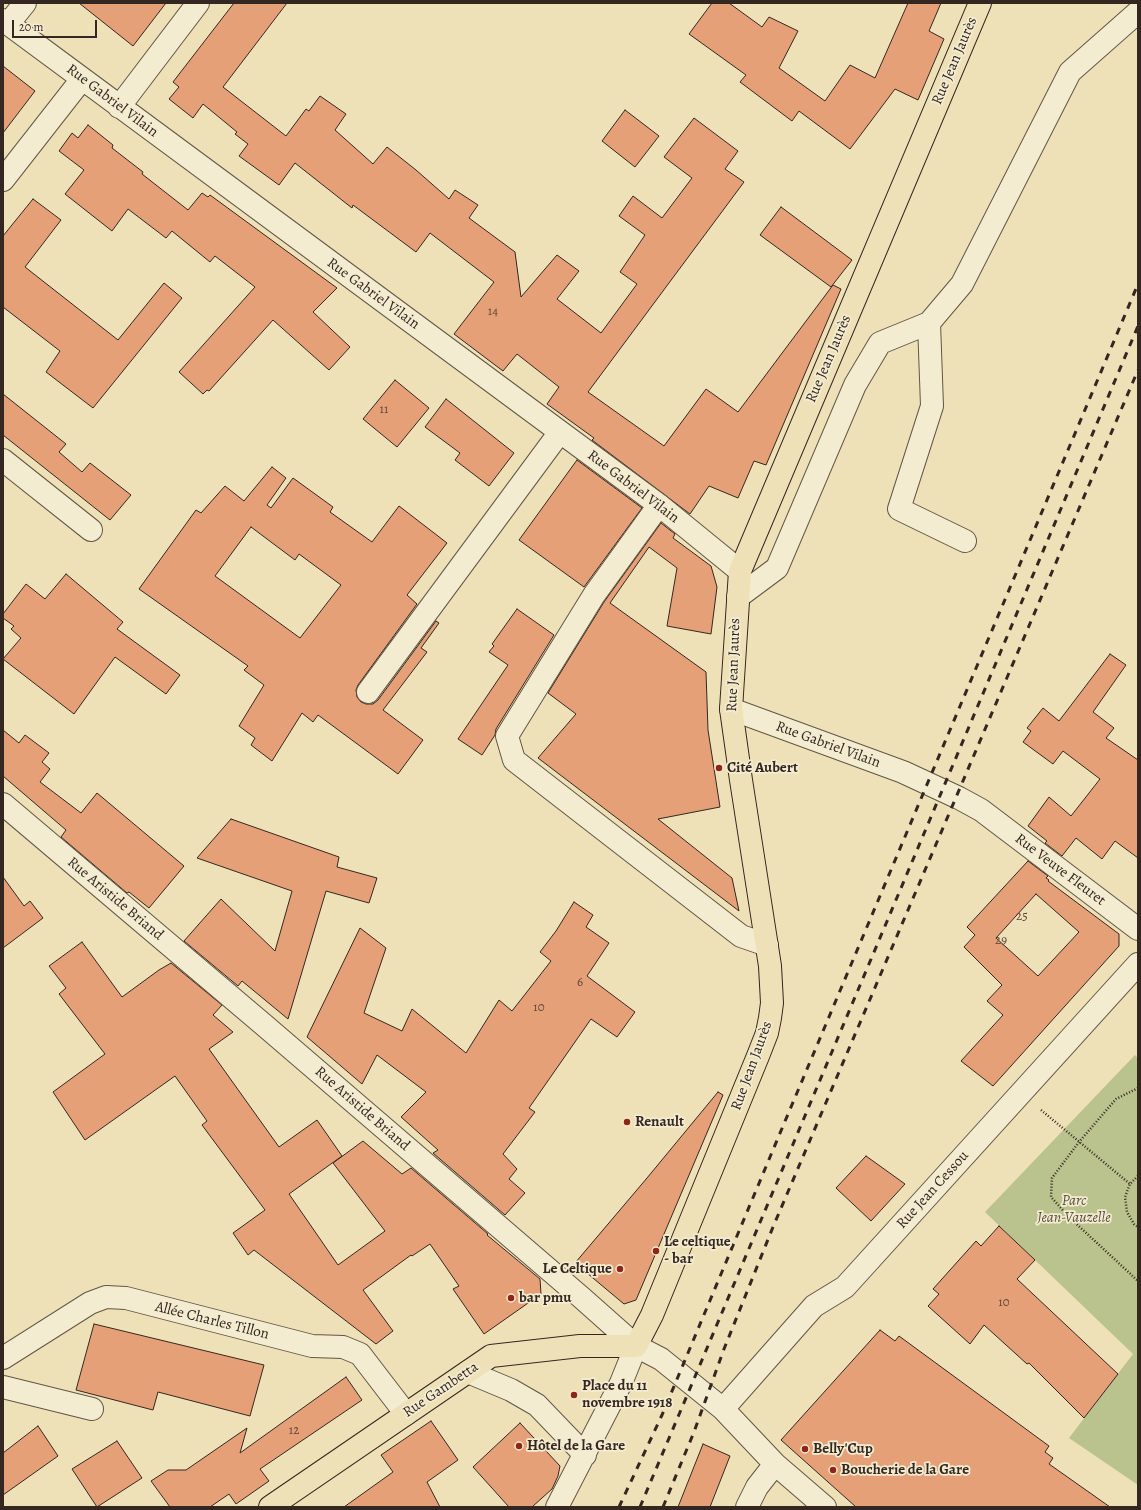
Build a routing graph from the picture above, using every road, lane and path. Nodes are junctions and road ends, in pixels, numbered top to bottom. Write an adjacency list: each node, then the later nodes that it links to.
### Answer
1 (26, 3): 5 (street)
2 (198, 3): 7 (street)
3 (980, 3): 15 (main road, Rue Jean Jaurès)
4 (1138, 12): 9 (street)
5 (5, 22): 6 (street, Rue Gabriel Vilain)
6 (82, 79): 7 (street, Rue Gabriel Vilain); 8 (street)
7 (119, 107): 10 (street, Rue Gabriel Vilain)
8 (3, 180)
9 (929, 322): 14 (street); 16 (street)
10 (560, 432): 12 (street, Rue Gabriel Vilain); 17 (street)
11 (3, 460): 13 (street)
12 (660, 505): 15 (street, Rue Gabriel Vilain); 22 (street)
13 (91, 530)
14 (965, 541)
15 (740, 571): 16 (main road, Rue Jean Jaurès)
16 (738, 597): 18 (main road, Rue Jean Jaurès)
17 (368, 692)
18 (731, 709): 20 (street, Rue Gabriel Vilain); 22 (main road, Rue Jean Jaurès)
19 (3, 804): 31 (street, Rue Aristide Briand)
20 (981, 810): 21 (street, Rue Veuve Fleuret)
21 (1138, 929)
22 (767, 945): 31 (main road, Rue Jean Jaurès)
23 (1138, 964): 25 (street, Rue Jean Cessou)
24 (1138, 1088): 26 (path)
25 (1021, 1092): 26 (path); 36 (street, Rue Jean Cessou)
26 (1079, 1142): 28 (path); 30 (path)
27 (1138, 1176): 28 (path)
28 (1130, 1184): 29 (path)
29 (1138, 1227)
30 (1138, 1281)
31 (636, 1346): 33 (main road, Rue Gambetta); 36 (street, Rue Aristide Briand); 38 (street)
32 (3, 1358): 37 (street, Allée Charles Tillon)
33 (468, 1372): 37 (main road, Rue Gambetta); 38 (street)
34 (3, 1387): 35 (street)
35 (92, 1409)
36 (724, 1409): 39 (street, Rue Aristide Briand)
37 (406, 1414): 40 (main road, Rue Gambetta)
38 (585, 1455): 41 (street)
39 (775, 1464): 42 (street); 43 (street, Rue Aristide Briand)
40 (270, 1507)
41 (557, 1507)
42 (747, 1507)
43 (825, 1507)

